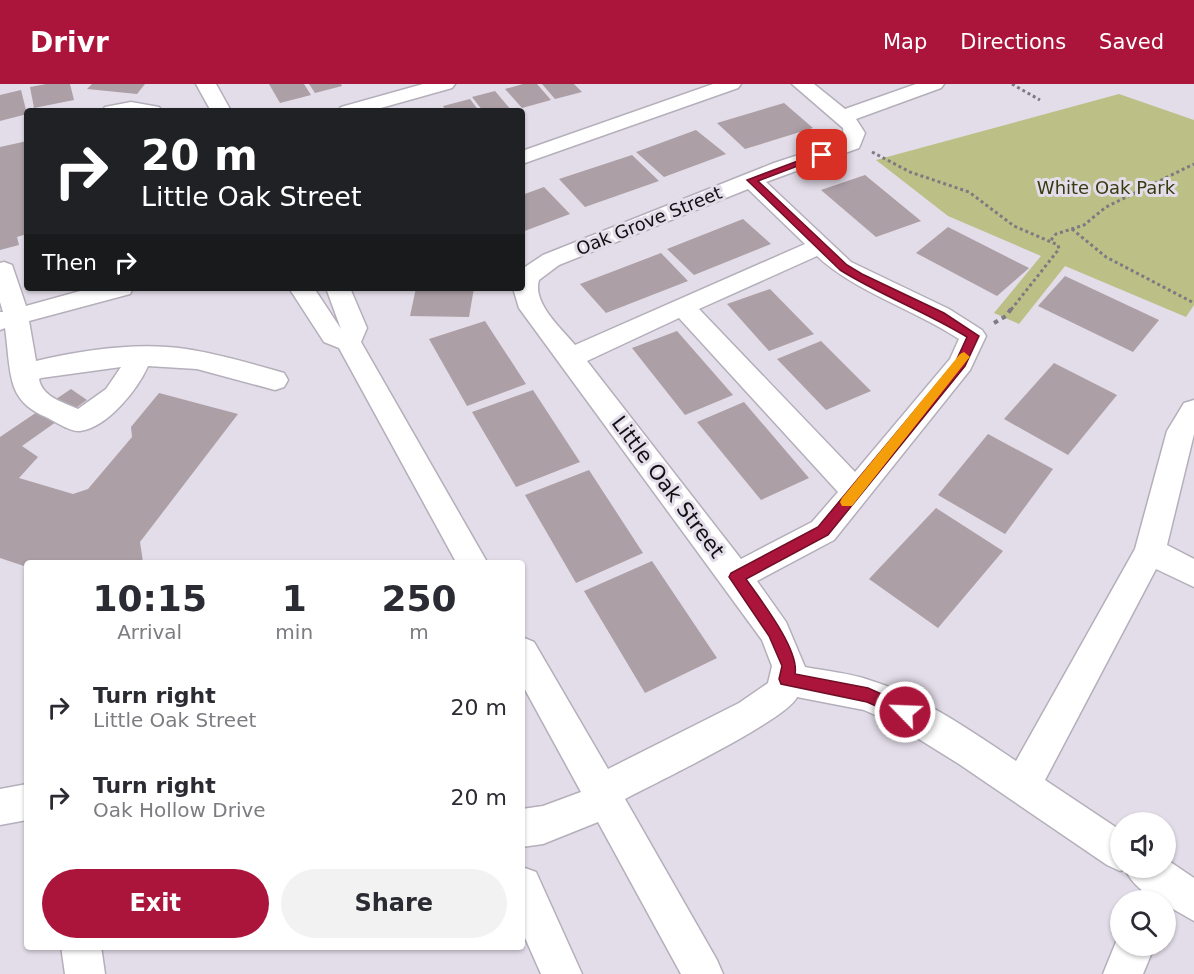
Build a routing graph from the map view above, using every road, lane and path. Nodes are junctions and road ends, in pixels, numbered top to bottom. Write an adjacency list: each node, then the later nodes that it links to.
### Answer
1 (206, 84): 8 (street)
2 (445, 84): 9 (street)
3 (731, 84): 12 (street)
4 (802, 84): 10 (street)
5 (934, 84): 10 (street)
6 (1012, 84): 7 (path)
7 (1040, 100)
8 (216, 108)
9 (359, 108)
10 (842, 117): 11 (street)
11 (852, 144): 14 (street, Oak Grove Street); 16 (path)
12 (525, 157)
13 (1194, 164): 15 (path)
14 (752, 180): 17 (street); 19 (street, Oak Grove Street)
15 (1071, 229): 16 (path); 25 (path)
16 (1051, 240): 28 (path)
17 (819, 246): 26 (street); 28 (street)
18 (10, 268): 27 (street)
19 (536, 268): 20 (street, Little Oak Street)
20 (525, 286)
21 (110, 291): 27 (street)
22 (303, 291): 29 (street)
23 (339, 291): 29 (street)
24 (524, 291): 31 (street, Little Oak Street)
25 (1194, 303)
26 (683, 307): 31 (street); 35 (street)
27 (8, 318): 32 (street)
28 (973, 336): 35 (street)
29 (348, 342): 37 (street)
30 (138, 358): 32 (street); 32 (street); 33 (street)
31 (569, 358): 39 (street, Little Oak Street)
32 (25, 373)
33 (276, 380)
34 (1194, 411): 36 (street)
35 (855, 492): 39 (street)
36 (1150, 551): 38 (street); 42 (street)
37 (471, 560)
38 (1194, 574)
39 (736, 577): 41 (street, Little Oak Street)
40 (525, 657): 43 (street)
41 (786, 679): 42 (street); 43 (street)
42 (1022, 786): 47 (street)
43 (604, 797): 46 (street); 54 (street)
44 (24, 803): 45 (street)
45 (0, 807)
46 (525, 828)
47 (1110, 845)
48 (1153, 882): 50 (street)
49 (525, 893): 53 (street)
50 (1194, 901)
51 (82, 950): 52 (street)
52 (85, 974)
53 (562, 974)
54 (703, 974)

